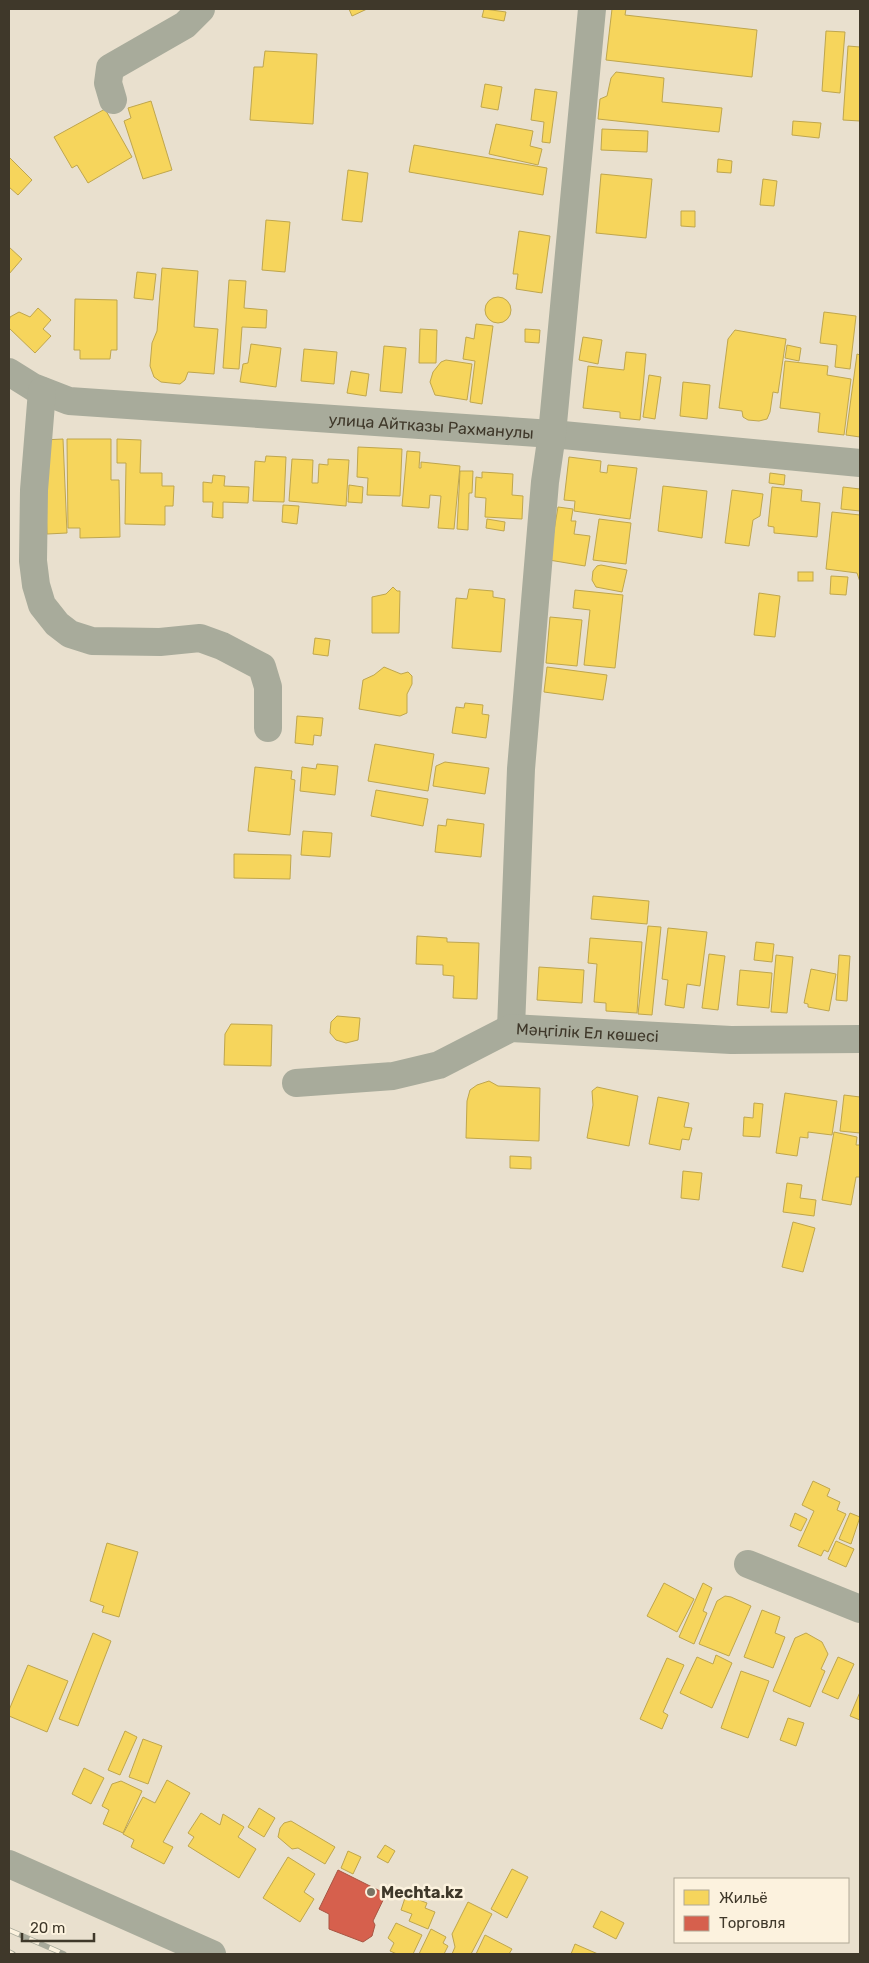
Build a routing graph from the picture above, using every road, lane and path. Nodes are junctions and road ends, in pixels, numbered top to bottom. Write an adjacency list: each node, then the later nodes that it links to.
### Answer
1 (201, 9): 3 (street)
2 (592, 9): 6 (street)
3 (113, 100)
4 (9, 372): 5 (street, улица Айтказы Рахманулы)
5 (42, 391): 6 (street, улица Айтказы Рахманулы); 8 (street)
6 (552, 434): 7 (street, улица Айтказы Рахманулы); 9 (street)
7 (860, 463)
8 (268, 728)
9 (511, 1028): 10 (street, Мәңгілік Ел көшесі); 11 (street, Мәңгілік Ел көшесі)
10 (860, 1039)
11 (296, 1083)
12 (748, 1564): 13 (street)
13 (860, 1609)
14 (9, 1864): 15 (street)
15 (212, 1954)

